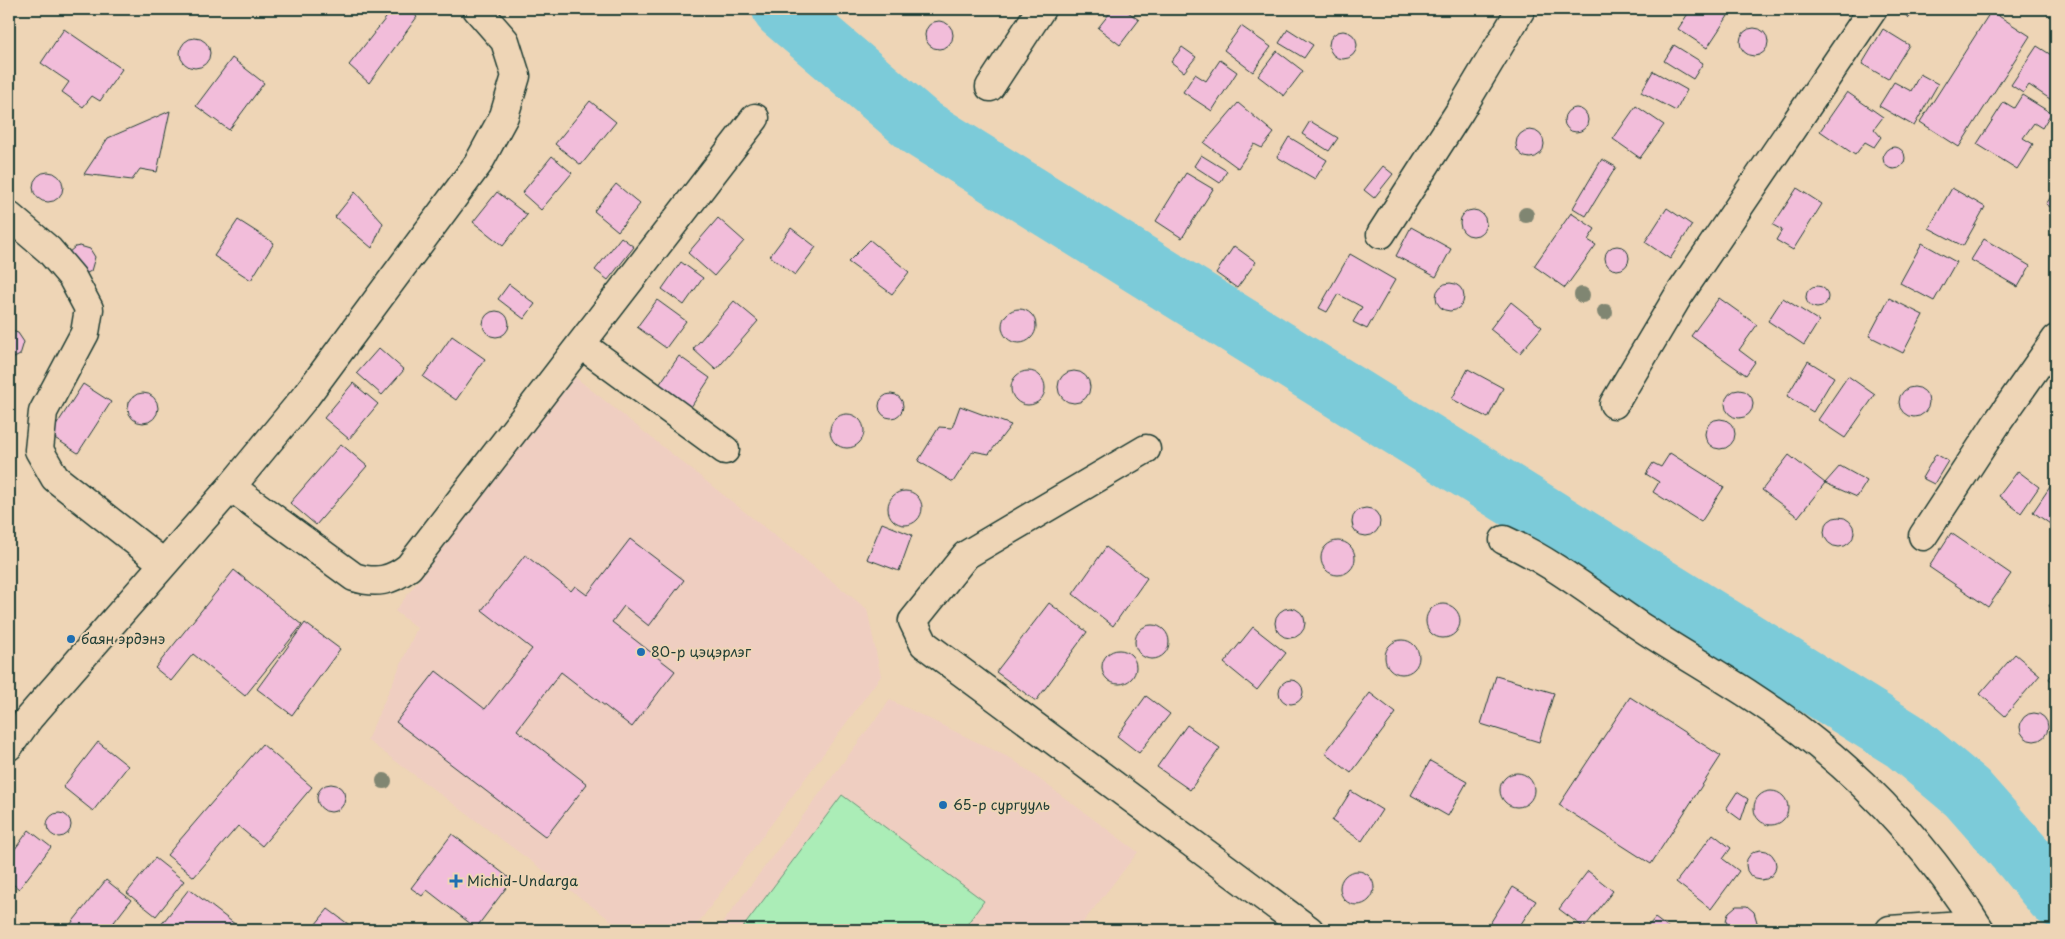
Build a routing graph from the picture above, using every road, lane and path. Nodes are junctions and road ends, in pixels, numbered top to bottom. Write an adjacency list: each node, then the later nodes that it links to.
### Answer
1 (477, 9): 14 (street)
2 (1041, 9): 5 (street)
3 (1521, 9): 8 (street)
4 (1873, 9): 11 (street)
5 (990, 87)
6 (755, 118): 10 (street)
7 (9, 216): 17 (street)
8 (1381, 234)
9 (2056, 339): 15 (street)
10 (582, 345): 13 (street); 14 (street)
11 (1614, 404)
12 (1146, 449): 20 (street)
13 (725, 450)
14 (231, 487): 17 (street)
15 (1923, 536)
16 (1504, 540): 19 (street)
17 (163, 563): 18 (street)
18 (9, 746)
19 (1978, 927): 21 (street)
20 (1309, 930)
21 (1890, 930)

